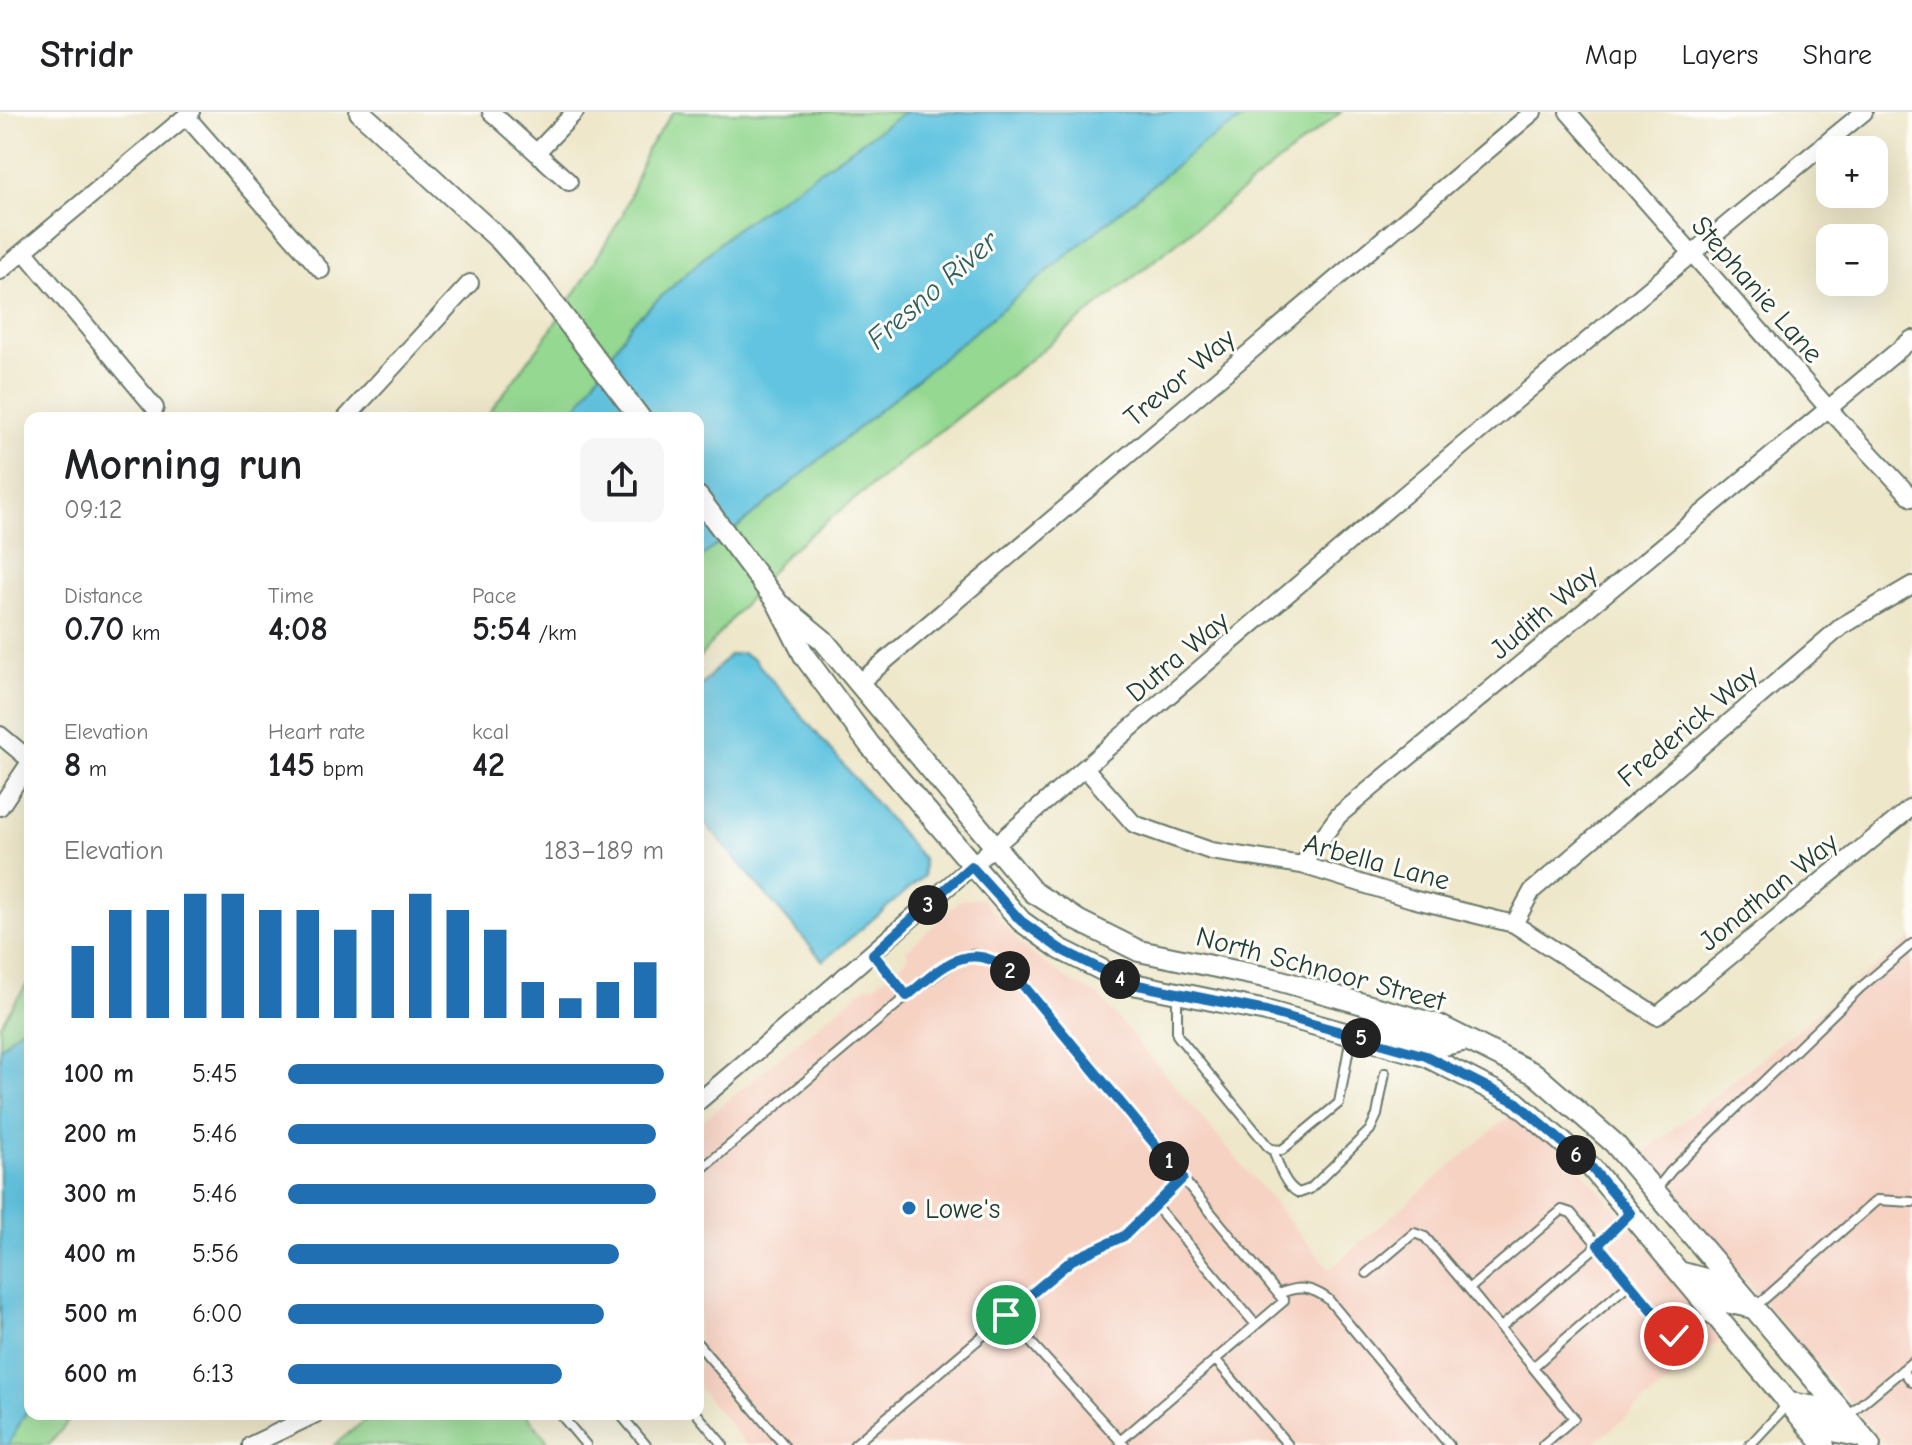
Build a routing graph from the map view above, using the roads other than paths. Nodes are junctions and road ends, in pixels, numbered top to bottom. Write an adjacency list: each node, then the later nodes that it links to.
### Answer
1 (360, 112): 19 (street)
2 (491, 112): 8 (street)
3 (575, 112): 8 (street)
4 (1533, 112): 24 (street, Trevor Way)
5 (1568, 112): 11 (street, Stephanie Lane)
6 (1864, 112): 11 (street, Dutra Way)
7 (188, 114): 10 (street); 12 (street)
8 (537, 152): 9 (street)
9 (569, 182)
10 (24, 251): 13 (street); 17 (street)
11 (1692, 252): 16 (street, Stephanie Lane); 27 (street, Dutra Way)
12 (321, 270)
13 (0, 271)
14 (470, 283): 18 (street)
15 (1912, 339): 16 (street, Judith Way)
16 (1827, 407): 20 (street, Stephanie Lane); 32 (street, Judith Way)
17 (155, 408)
18 (352, 412)
19 (636, 412)
20 (1912, 498)
21 (704, 505): 23 (street, North Schnoor Street)
22 (1912, 585): 34 (street, Frederick Way)
23 (777, 602): 24 (street, North Schnoor Street); 33 (street, North Schnoor Street)
24 (859, 683): 31 (street, North Schnoor Street)
25 (0, 735): 26 (street)
26 (24, 756)
27 (1085, 768): 31 (street, Dutra Way); 32 (street, Arbella Lane)
28 (24, 770): 29 (street)
29 (0, 807)
30 (1912, 807): 39 (street, Jonathan Way)
31 (995, 846): 33 (street, Dutra Way); 41 (street, North Schnoor Street)
32 (1302, 865): 34 (street, Arbella Lane)
33 (971, 866): 36 (street, Dutra Way); 37 (street, North Schnoor Street)
34 (1514, 924): 39 (street, Arbella Lane)
35 (1912, 944): 47 (lane)
36 (873, 954): 38 (lane); 43 (street, Dutra Way)
37 (1177, 993): 40 (street, North Schnoor Street); 44 (lane)
38 (907, 996): 45 (lane); 46 (lane)
39 (1657, 1016)
40 (1353, 1036): 41 (street); 44 (lane); 50 (street, North Schnoor Street)
41 (1467, 1040): 47 (street, North Schnoor Street)
42 (1385, 1073): 44 (lane)
43 (704, 1097)
44 (1273, 1149)
45 (704, 1167)
46 (1183, 1178): 49 (lane); 56 (lane)
47 (1655, 1192): 50 (street); 57 (street, North Schnoor Street)
48 (1912, 1202): 57 (lane)
49 (1155, 1205): 59 (lane); 60 (lane)
50 (1630, 1213): 51 (lane); 52 (street, North Schnoor Street)
51 (1598, 1245): 54 (lane); 55 (lane); 61 (lane)
52 (1679, 1272): 57 (street); 58 (street, North Schnoor Street)
53 (1367, 1273): 55 (lane)
54 (1630, 1283): 58 (lane); 65 (lane)
55 (1469, 1289): 61 (lane)
56 (1278, 1294): 60 (lane); 84 (lane)
57 (1754, 1308): 69 (street, North Schnoor Street)
58 (1712, 1312): 68 (street, North Schnoor Street)
59 (1006, 1315): 76 (lane); 82 (lane)
60 (1256, 1325): 63 (lane)
61 (1501, 1327): 65 (lane)
62 (704, 1351): 81 (lane)
63 (1215, 1359): 76 (lane); 83 (lane)
64 (1912, 1362): 66 (lane)
65 (1533, 1367): 85 (lane)
66 (1902, 1370): 67 (lane); 69 (lane)
67 (1912, 1382)
68 (1789, 1403): 74 (lane); 75 (street); 87 (street, North Schnoor Street)
69 (1846, 1417): 75 (street, North Schnoor Street)
70 (303, 1420): 77 (street)
71 (565, 1420): 78 (lane)
72 (625, 1420): 79 (lane)
73 (702, 1420): 80 (lane)
74 (1760, 1441): 86 (lane)
75 (1866, 1441)
76 (1122, 1443)
77 (251, 1445)
78 (586, 1445)
79 (646, 1445)
80 (723, 1445)
81 (784, 1445)
82 (854, 1445)
83 (1288, 1445)
84 (1449, 1445)
85 (1543, 1445)
86 (1750, 1445)
87 (1824, 1445)

